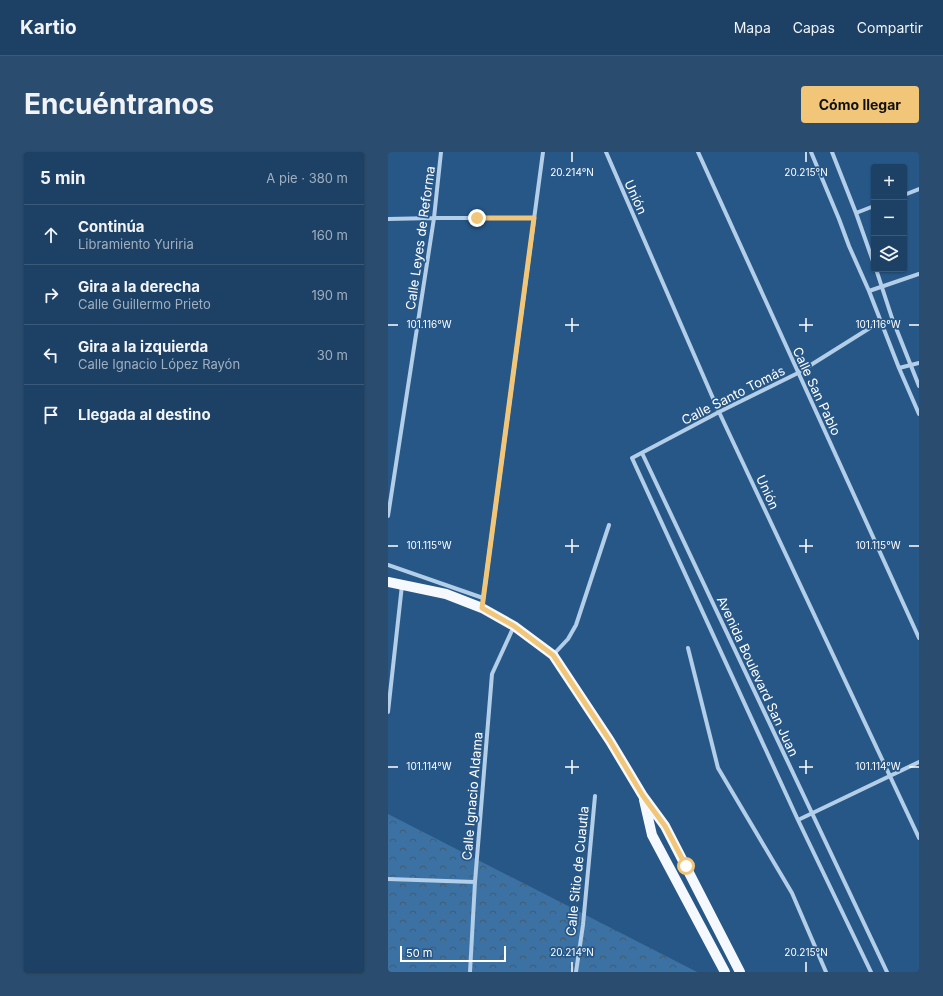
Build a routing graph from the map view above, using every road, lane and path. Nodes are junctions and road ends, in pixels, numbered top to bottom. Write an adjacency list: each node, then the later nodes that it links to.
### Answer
1 (441, 152): 11 (street, Calle Leyes de Reforma)
2 (543, 152): 12 (street)
3 (606, 152): 25 (street, Unión)
4 (698, 152): 23 (street, Calle San Pablo)
5 (811, 152): 18 (street)
6 (832, 152): 10 (street)
7 (919, 189): 8 (street)
8 (907, 194)
9 (871, 207): 10 (street)
10 (856, 213): 14 (street)
11 (434, 218): 12 (street); 13 (street); 29 (street, Calle Leyes de Reforma)
12 (534, 218): 34 (street)
13 (388, 219)
14 (871, 256)
15 (877, 272): 17 (street)
16 (919, 274): 17 (street)
17 (882, 286): 18 (street); 21 (street)
18 (869, 291): 19 (street)
19 (882, 322): 22 (street); 23 (street, Calle Santo Tomás)
20 (919, 363): 21 (street)
21 (910, 365): 22 (street); 24 (street)
22 (899, 368): 26 (street)
23 (798, 373): 25 (street, Calle Santo Tomás); 36 (street, Calle San Pablo)
24 (919, 386)
25 (719, 412): 27 (street, Calle Santo Tomás); 41 (street, Unión)
26 (919, 414)
27 (642, 453): 28 (street, Calle Santo Tomás); 44 (street, Avenida Boulevard San Juan)
28 (632, 458): 45 (street, Avenida Boulevard San Juan)
29 (388, 516)
30 (609, 525): 38 (street)
31 (388, 565): 34 (street)
32 (388, 582): 33 (main road)
33 (402, 584): 34 (main road); 39 (street)
34 (483, 603): 35 (main road)
35 (514, 626): 38 (main road); 48 (street, Calle Ignacio Aldama)
36 (919, 638)
37 (688, 648): 55 (street)
38 (553, 655): 43 (main road)
39 (388, 712)
40 (919, 762): 41 (street)
41 (890, 775): 44 (street); 46 (street, Unión)
42 (594, 796): 51 (street, Calle Sitio de Cuautla)
43 (643, 796): 49 (main road); 52 (main road)
44 (811, 812): 45 (street); 57 (street, Avenida Boulevard San Juan)
45 (798, 820): 56 (street, Avenida Boulevard San Juan)
46 (919, 838)
47 (388, 879): 48 (street)
48 (475, 882): 50 (street, Calle Ignacio Aldama)
49 (707, 906): 53 (main road); 54 (main road)
50 (470, 972)
51 (576, 972)
52 (725, 972)
53 (732, 972)
54 (740, 972)
55 (826, 972)
56 (871, 972)
57 (887, 972)

